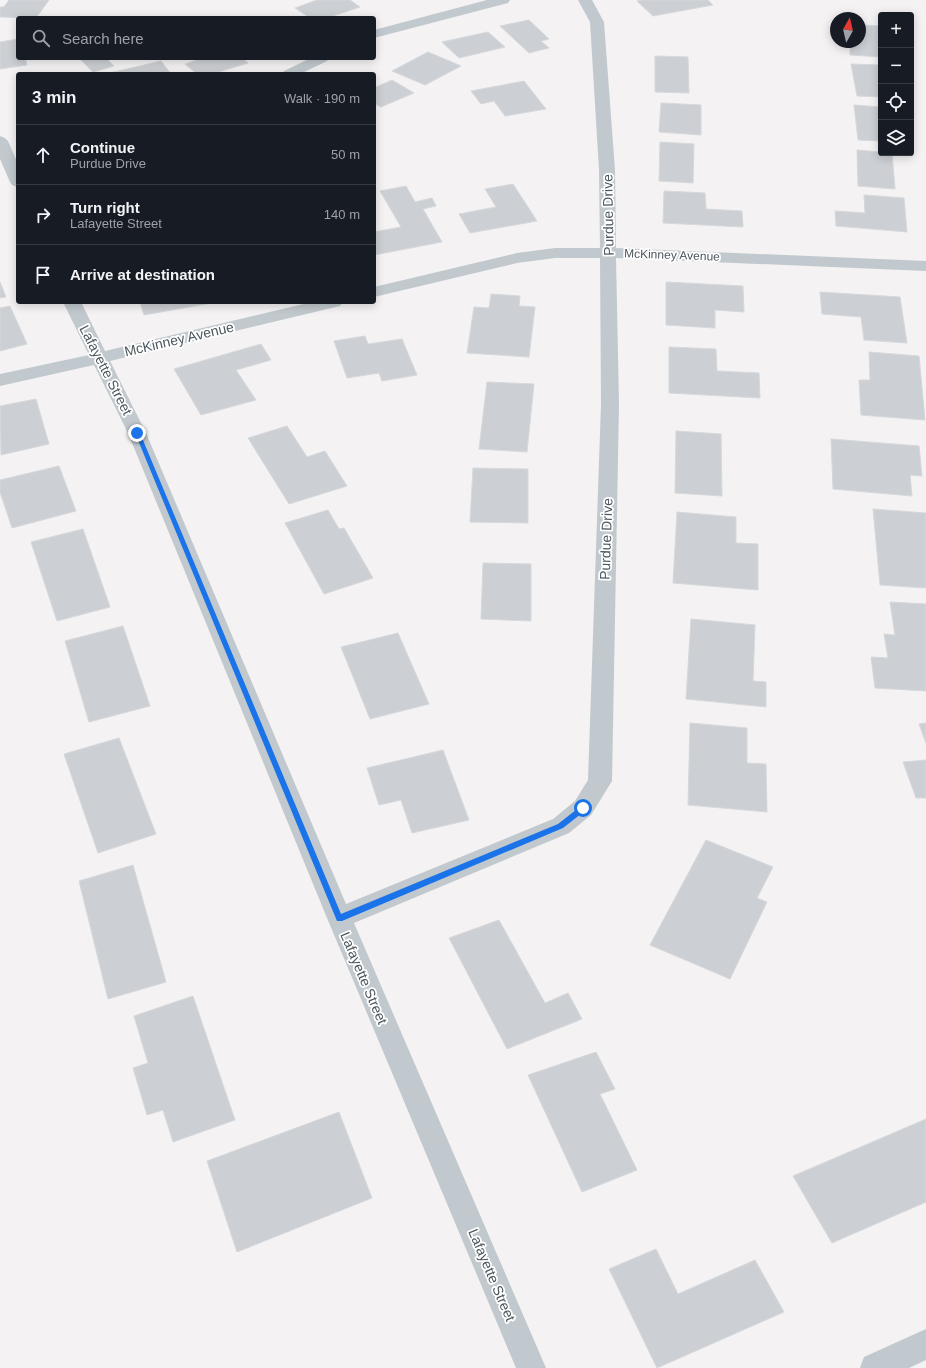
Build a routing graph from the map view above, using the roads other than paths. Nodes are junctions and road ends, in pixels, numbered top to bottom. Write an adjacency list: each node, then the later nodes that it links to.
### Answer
1 (503, 0): 3 (street)
2 (585, 0): 8 (street, Purdue Drive)
3 (376, 33)
4 (318, 60): 5 (street)
5 (293, 72)
6 (5, 145): 7 (street)
7 (16, 176)
8 (608, 253): 9 (street, McKinney Avenue); 10 (street, McKinney Avenue); 15 (street, Purdue Drive)
9 (926, 266)
10 (376, 292)
11 (73, 304): 13 (street, Lafayette Street)
12 (326, 304): 13 (street, McKinney Avenue)
13 (100, 358): 14 (street, McKinney Avenue); 15 (street, Lafayette Street)
14 (0, 380)
15 (339, 918): 17 (street, Lafayette Street)
16 (926, 1344): 18 (street)
17 (531, 1368)
18 (875, 1368)

